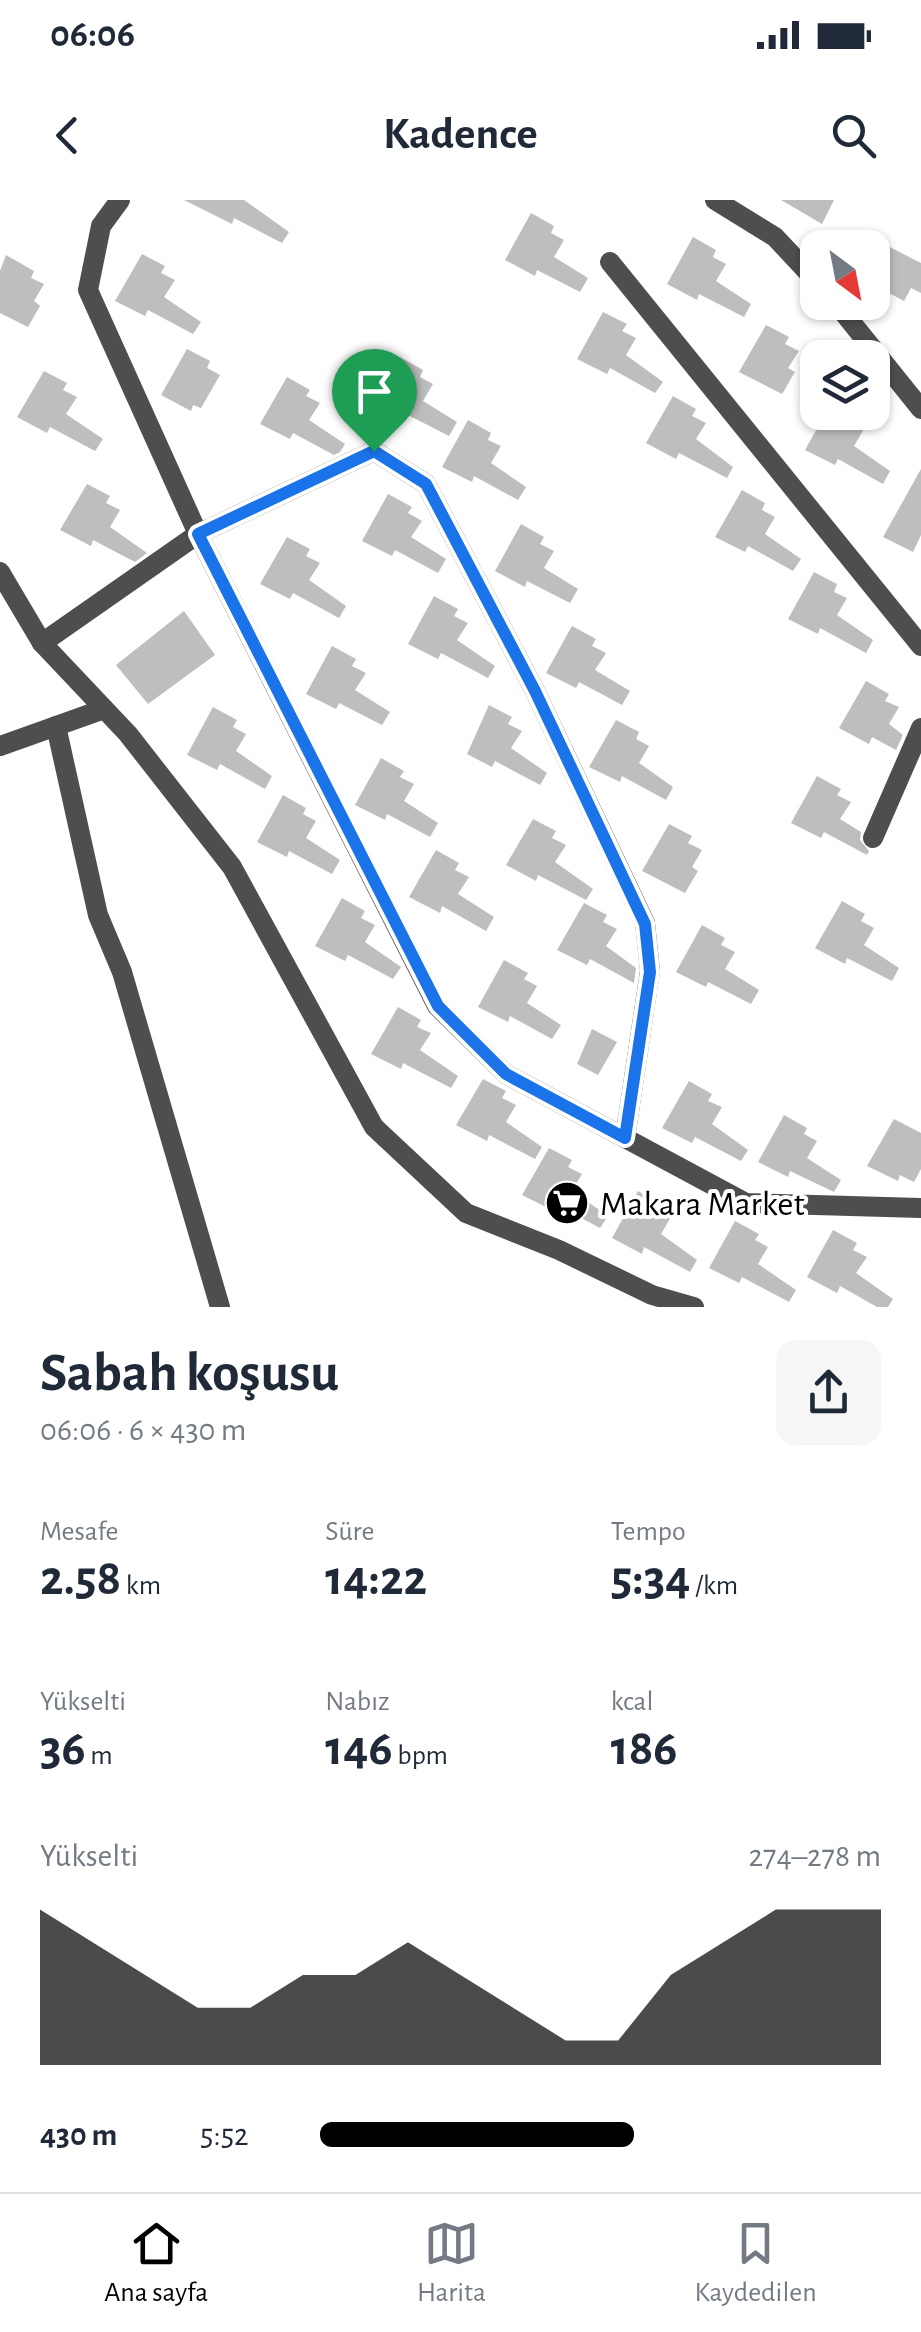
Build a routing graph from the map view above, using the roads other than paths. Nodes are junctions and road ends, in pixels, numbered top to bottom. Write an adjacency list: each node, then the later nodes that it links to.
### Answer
1 (120, 200): 7 (street)
2 (715, 200): 4 (street)
3 (610, 262): 10 (street)
4 (800, 264)
5 (849, 320): 6 (street)
6 (921, 409)
7 (198, 534): 9 (street); 16 (street); 16 (street)
8 (0, 572): 9 (street)
9 (42, 643): 11 (street)
10 (921, 646)
11 (104, 709): 12 (street); 19 (street)
12 (56, 726): 14 (street); 18 (street)
13 (921, 728): 15 (street)
14 (0, 746)
15 (874, 838)
16 (625, 1138): 17 (street)
17 (921, 1208)
18 (220, 1307)
19 (694, 1307)

